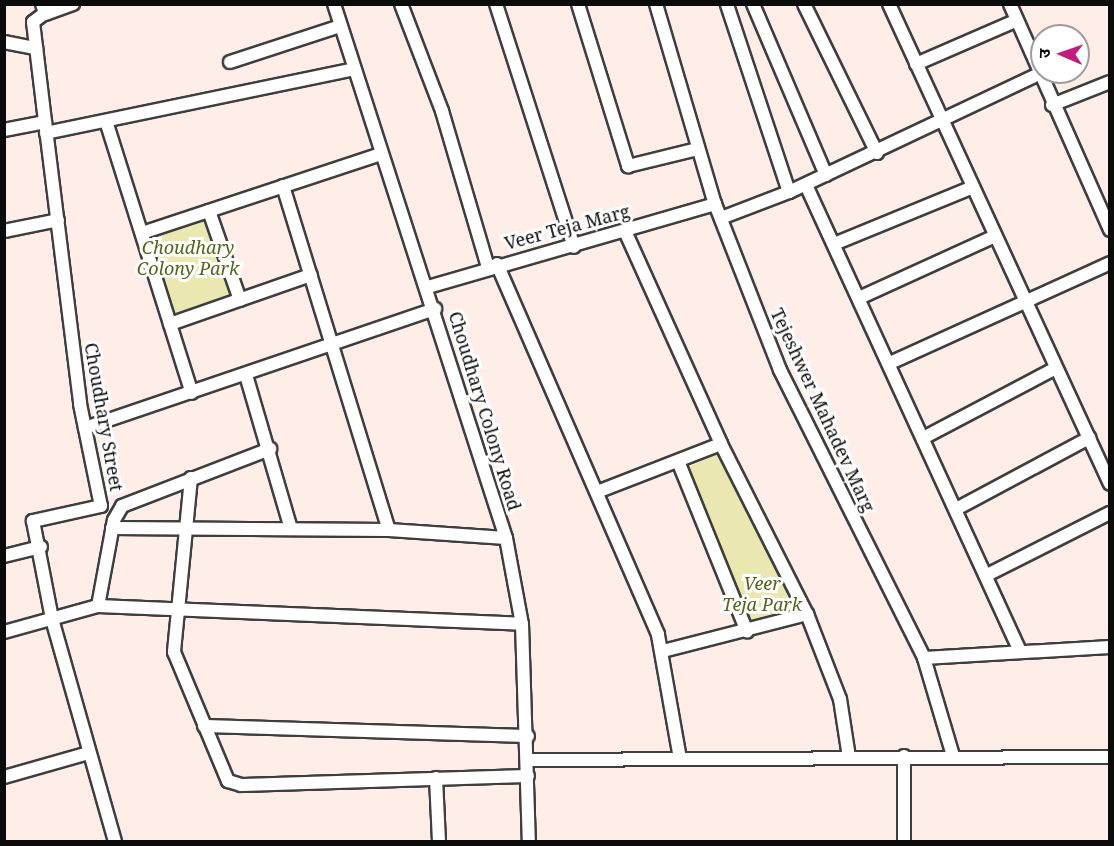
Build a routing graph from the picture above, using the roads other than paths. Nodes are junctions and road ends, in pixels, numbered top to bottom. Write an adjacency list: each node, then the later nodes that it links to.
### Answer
1 (73, 4): 12 (street)
2 (334, 4): 14 (street, Choudhary Colony Road)
3 (401, 4): 49 (street)
4 (496, 4): 47 (street)
5 (578, 4): 29 (street)
6 (656, 4): 29 (street, Tejeshwer Mahadev Marg)
7 (727, 4): 36 (street)
8 (753, 4): 32 (street)
9 (804, 4): 30 (street)
10 (1010, 4): 13 (street)
11 (893, 6): 19 (street)
12 (43, 9): 16 (street, Choudhary Street)
13 (1017, 20): 17 (street); 19 (street)
14 (340, 26): 18 (street); 20 (street, Choudhary Colony Road)
15 (4, 42): 16 (street)
16 (36, 48): 27 (street, Choudhary Street)
17 (1030, 49)
18 (230, 62)
19 (916, 64): 26 (street)
20 (354, 69): 25 (street); 31 (street, Choudhary Colony Road)
21 (1030, 78): 26 (street)
22 (1110, 82): 24 (street)
23 (1045, 84): 24 (street)
24 (1052, 105): 41 (street)
25 (106, 121): 27 (street); 44 (street)
26 (943, 122): 30 (street); 35 (street)
27 (46, 128): 28 (street); 40 (street, Choudhary Street)
28 (4, 130)
29 (697, 149): 37 (street, Tejeshwer Mahadev Marg)
30 (877, 153): 32 (street)
31 (381, 154): 34 (street); 51 (street, Choudhary Colony Road)
32 (826, 175): 33 (street)
33 (806, 185): 36 (street); 46 (street)
34 (283, 186): 38 (street); 50 (street)
35 (973, 187): 45 (street); 46 (street)
36 (789, 192): 39 (street)
37 (715, 204): 39 (street, Tejeshwer Mahadev Marg); 43 (street, Veer Teja Marg)
38 (210, 211): 44 (street); 54 (street)
39 (721, 218): 91 (street, Tejeshwer Mahadev Marg)
40 (58, 220): 42 (street); 62 (street, Choudhary Street)
41 (1110, 230)
42 (4, 231)
43 (625, 231): 47 (street, Veer Teja Marg); 65 (street)
44 (142, 233): 56 (street)
45 (995, 236): 52 (street); 53 (street)
46 (834, 244): 52 (street)
47 (574, 247): 49 (street, Veer Teja Marg)
48 (1110, 263): 53 (street)
49 (492, 265): 51 (street, Veer Teja Marg); 70 (street)
50 (311, 275): 54 (street); 57 (street)
51 (428, 287): 55 (street, Choudhary Colony Road)
52 (859, 298): 58 (street)
53 (1024, 299): 58 (street); 59 (street)
54 (240, 300): 56 (street)
55 (435, 309): 57 (street); 77 (street, Choudhary Colony Road)
56 (170, 324): 61 (street)
57 (334, 345): 60 (street); 76 (street)
58 (890, 363): 63 (street)
59 (1056, 368): 63 (street); 64 (street)
60 (246, 375): 61 (street); 66 (street)
61 (192, 393): 62 (street)
62 (85, 428): 78 (street, Choudhary Street)
63 (925, 437): 71 (street)
64 (1089, 438): 69 (street); 71 (street)
65 (721, 444): 67 (street); 83 (street)
66 (270, 449): 68 (street); 75 (street)
67 (678, 461): 70 (street); 87 (street)
68 (191, 478): 73 (street); 74 (street)
69 (1110, 484)
70 (597, 492): 90 (street)
71 (958, 508): 80 (street)
72 (1110, 513): 80 (street)
73 (112, 528): 74 (street); 81 (street)
74 (183, 528): 75 (street); 82 (street)
75 (291, 529): 76 (street)
76 (389, 530): 77 (street)
77 (506, 538): 85 (street, Choudhary Colony Road)
78 (41, 547): 79 (street); 84 (street, Choudhary Street)
79 (4, 556)
80 (989, 574): 89 (street)
81 (98, 606): 82 (street); 84 (street)
82 (176, 609): 85 (street); 92 (street)
83 (807, 614): 87 (street); 97 (street)
84 (52, 619): 86 (street); 94 (street, Choudhary Street)
85 (522, 624): 93 (street, Choudhary Colony Road)
86 (4, 632)
87 (747, 632): 90 (street)
88 (1110, 647): 89 (street)
89 (1019, 649): 91 (street)
90 (663, 651): 98 (street)
91 (924, 658): 96 (street, Tejeshwer Mahadev Marg)
92 (204, 726): 93 (street); 103 (street)
93 (528, 736): 100 (street, Choudhary Colony Road)
94 (88, 753): 102 (street); 104 (street, Choudhary Street)
95 (904, 756): 96 (street); 97 (street); 107 (street)
96 (953, 756): 99 (street)
97 (849, 757): 98 (street)
98 (681, 758): 100 (street)
99 (1110, 758)
100 (528, 759): 101 (street, Choudhary Colony Road)
101 (528, 776): 103 (street); 106 (street, Choudhary Colony Road)
102 (4, 777)
103 (436, 778): 105 (street)
104 (115, 842)
105 (439, 842)
106 (529, 842)
107 (904, 842)

